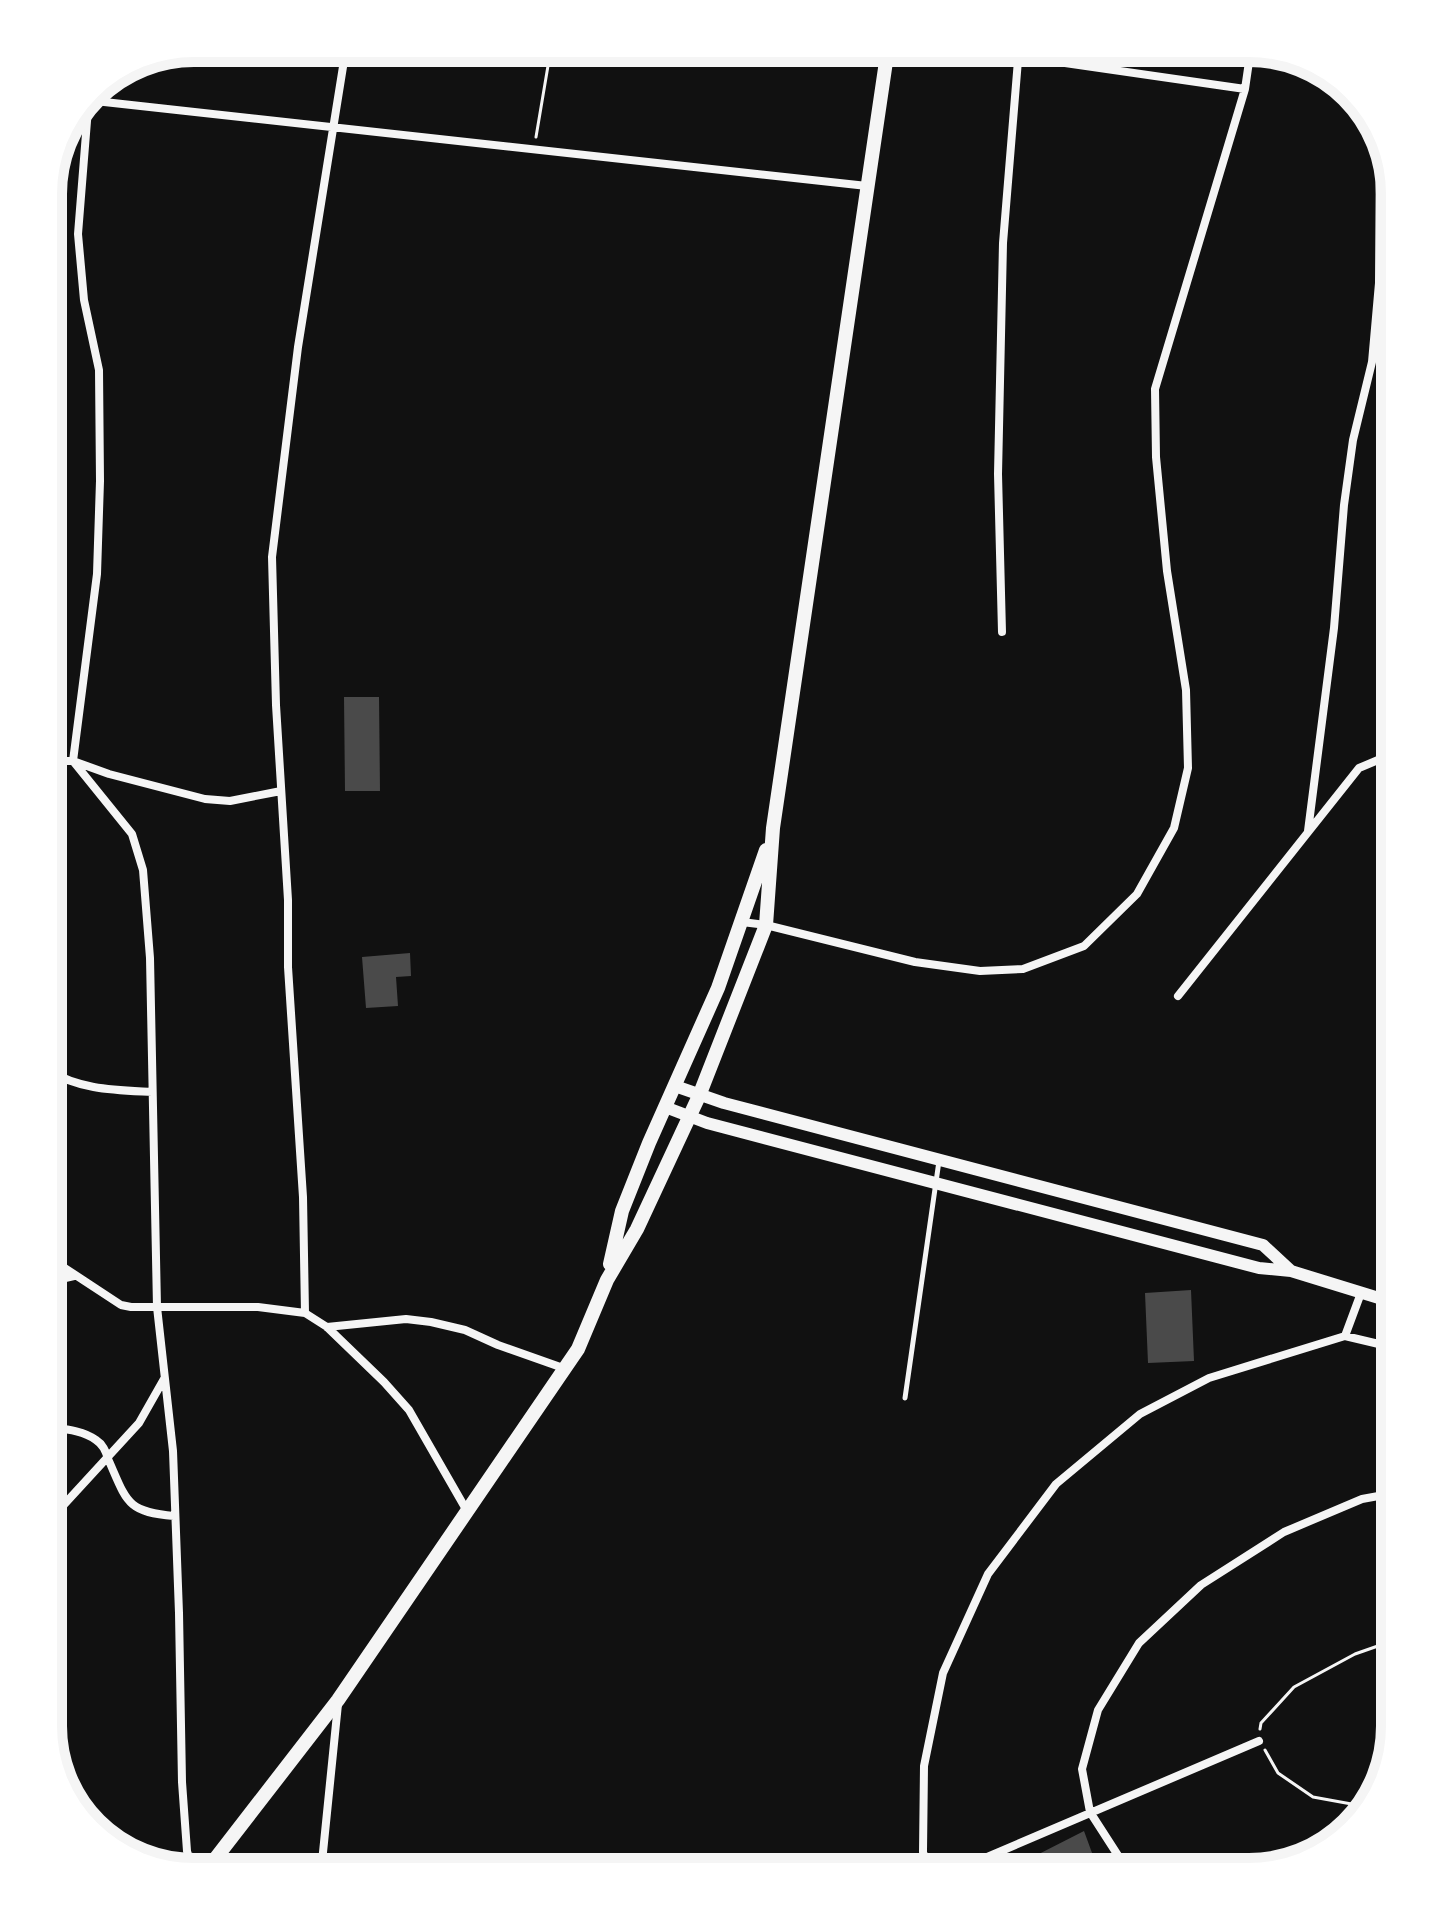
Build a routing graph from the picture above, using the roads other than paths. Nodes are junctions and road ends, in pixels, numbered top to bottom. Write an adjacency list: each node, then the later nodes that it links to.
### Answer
1 (344, 62): 9 (street)
2 (886, 62): 11 (main road)
3 (1017, 62): 12 (street)
4 (1079, 62): 6 (street)
5 (1249, 62): 6 (street)
6 (1245, 89): 20 (street)
7 (102, 101): 9 (street)
8 (87, 118): 15 (street)
9 (335, 127): 11 (street); 16 (street)
10 (1380, 176): 18 (street)
11 (867, 186): 17 (main road)
12 (1002, 632)
13 (1381, 760): 18 (street)
14 (62, 761): 15 (street)
15 (73, 761): 16 (street); 24 (street)
16 (281, 791): 38 (street)
17 (773, 828): 19 (main road); 20 (main road)
18 (1308, 831): 21 (street)
19 (742, 922): 20 (street); 23 (main road)
20 (766, 925): 25 (main road)
21 (1178, 996)
22 (62, 1078): 24 (street)
23 (675, 1086): 25 (street); 26 (main road)
24 (152, 1092): 37 (street)
25 (699, 1096): 27 (main road); 28 (street)
26 (665, 1107): 27 (street); 34 (main road)
27 (689, 1118): 29 (street); 34 (main road)
28 (940, 1160): 29 (lane); 31 (street)
29 (934, 1183): 31 (street); 44 (lane)
30 (62, 1267): 32 (street)
31 (1291, 1271): 35 (street)
32 (74, 1276): 33 (street); 37 (street)
33 (62, 1279)
34 (607, 1280): 42 (main road)
35 (1361, 1293): 36 (street); 40 (street)
36 (1381, 1299)
37 (157, 1307): 38 (street); 43 (street)
38 (305, 1313): 39 (street)
39 (327, 1327): 42 (street); 49 (street)
40 (1345, 1336): 41 (street); 57 (street)
41 (1381, 1345)
42 (567, 1369): 49 (main road)
43 (164, 1378): 46 (street); 50 (street)
44 (905, 1398)
45 (62, 1430): 46 (street)
46 (108, 1459): 48 (street); 50 (street)
47 (1381, 1496): 53 (street)
48 (62, 1507)
49 (467, 1512): 51 (main road)
50 (174, 1516): 54 (street)
51 (338, 1700): 55 (main road); 56 (street)
52 (1259, 1741): 53 (street)
53 (1090, 1812): 58 (street); 59 (street)
54 (189, 1858)
55 (216, 1858)
56 (322, 1858)
57 (925, 1858)
58 (984, 1858)
59 (1121, 1858)

